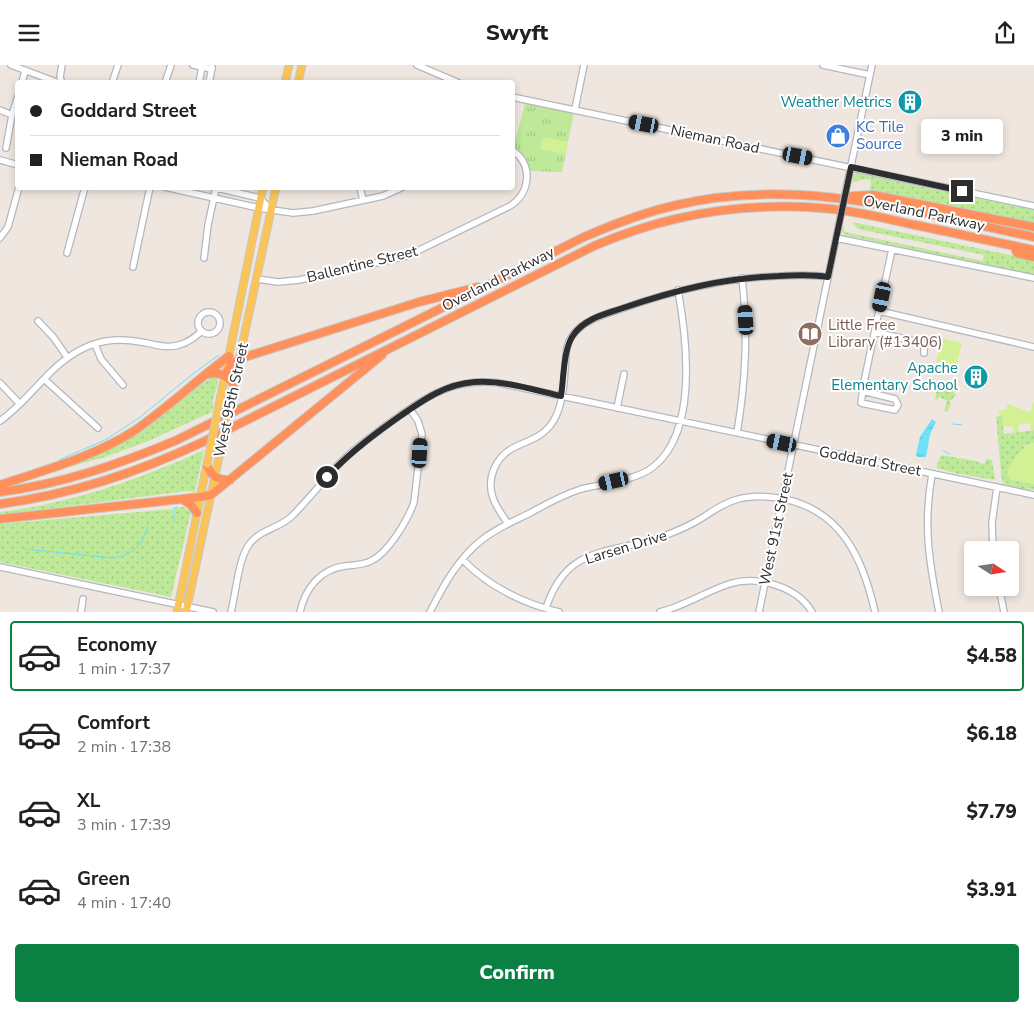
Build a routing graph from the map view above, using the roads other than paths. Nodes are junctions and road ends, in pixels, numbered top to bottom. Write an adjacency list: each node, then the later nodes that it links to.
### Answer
1 (11, 65): 14 (street)
2 (62, 65): 18 (street)
3 (118, 65): 19 (street)
4 (171, 65): 20 (street)
5 (193, 65): 12 (street)
6 (289, 65): 23 (main road)
7 (302, 65): 24 (main road)
8 (417, 65): 25 (street)
9 (584, 65): 28 (street)
10 (823, 65): 15 (street)
11 (872, 65): 15 (street, West 91st Street)
12 (202, 67): 13 (street); 21 (street)
13 (212, 67): 22 (street)
14 (25, 71): 16 (street); 17 (street)
15 (870, 75): 35 (street, West 91st Street)
16 (23, 80)
17 (52, 80)
18 (60, 80)
19 (113, 80)
20 (166, 80)
21 (200, 80)
22 (210, 80)
23 (286, 80)
24 (299, 80)
25 (452, 80)
26 (515, 98): 28 (street, Nieman Road)
27 (15, 106): 30 (street)
28 (575, 109): 35 (street, Nieman Road)
29 (0, 110): 30 (street)
30 (12, 115): 31 (street)
31 (6, 148)
32 (515, 153): 67 (street, Ballentine Street)
33 (0, 160): 34 (street)
34 (15, 164)
35 (851, 167): 50 (street, Nieman Road); 56 (street, West 91st Street, bridge)
36 (18, 190): 54 (street)
37 (84, 190): 60 (street)
38 (149, 190): 63 (street)
39 (178, 190): 48 (street)
40 (214, 190): 48 (street)
41 (224, 190): 47 (street)
42 (262, 190): 47 (main road, West 95th Street)
43 (275, 190): 52 (main road, West 95th Street)
44 (361, 190): 49 (street)
45 (396, 190): 49 (street)
46 (827, 196): 53 (highway); 55 (highway, Overland Parkway); 68 (highway, Overland Parkway)
47 (260, 197): 51 (main road, West 95th Street); 52 (street)
48 (214, 198): 51 (street); 62 (street)
49 (363, 200): 52 (street)
50 (1034, 206)
51 (259, 208): 52 (street); 78 (main road, West 95th Street)
52 (271, 209): 67 (main road, West 95th Street)
53 (1034, 227)
54 (0, 237)
55 (1034, 237)
56 (836, 238): 58 (street); 64 (street, West 91st Street)
57 (1014, 246): 59 (highway, Overland Parkway); 61 (highway); 75 (highway, Overland Parkway)
58 (892, 249): 66 (street); 70 (street)
59 (1034, 250)
60 (67, 253)
61 (1034, 257)
62 (204, 258)
63 (133, 267)
64 (828, 277): 65 (street); 97 (street, West 91st Street)
65 (742, 278): 69 (street); 96 (street)
66 (1034, 278)
67 (257, 279): 80 (main road, West 95th Street)
68 (492, 283): 80 (highway); 104 (highway, Overland Parkway)
69 (678, 290): 89 (street); 94 (street)
70 (879, 311): 73 (street); 76 (street)
71 (38, 321): 79 (street)
72 (202, 331): 72 (street); 74 (street)
73 (875, 332): 77 (street); 88 (street)
74 (94, 344): 79 (street); 86 (street)
75 (391, 347): 101 (highway); 110 (highway, Overland Parkway)
76 (1034, 347)
77 (924, 353)
78 (229, 355): 81 (highway); 83 (main road, West 95th Street)
79 (67, 357): 84 (street)
80 (240, 359): 83 (highway); 87 (main road, West 95th Street)
81 (208, 374): 83 (highway); 102 (highway)
82 (624, 374): 91 (street)
83 (225, 376): 87 (highway); 98 (main road, West 95th Street, bridge)
84 (44, 379): 90 (street); 95 (street)
85 (0, 383): 90 (street)
86 (123, 385)
87 (234, 387): 100 (main road, West 95th Street, bridge)
88 (863, 391): 88 (street)
89 (561, 396): 91 (street, Goddard Street); 92 (street, Goddard Street); 113 (street)
90 (19, 403): 93 (street)
91 (617, 408): 94 (street, Goddard Street)
92 (410, 409): 126 (street, Goddard Street); 127 (street)
93 (0, 421)
94 (680, 421): 96 (street, Goddard Street); 113 (street)
95 (98, 428)
96 (736, 433): 97 (street, Goddard Street)
97 (793, 445): 99 (street, Goddard Street); 109 (street, West 91st Street)
98 (207, 465): 100 (highway); 107 (main road, West 95th Street)
99 (932, 474): 103 (street, Goddard Street); 134 (street)
100 (215, 477): 101 (highway); 105 (main road, West 95th Street)
101 (230, 480): 105 (highway)
102 (0, 485)
103 (997, 487): 106 (street, Goddard Street); 114 (street)
104 (0, 492)
105 (210, 495): 107 (highway); 122 (main road, West 95th Street)
106 (1034, 495)
107 (200, 497): 108 (highway); 111 (main road, West 95th Street)
108 (182, 499): 111 (highway); 112 (highway)
109 (782, 499): 117 (street, West 91st Street); 121 (street, Larsen Drive); 133 (street, Larsen Drive)
110 (0, 504)
111 (197, 513): 120 (main road, West 95th Street)
112 (0, 519)
113 (508, 524): 115 (street)
114 (993, 541)
115 (463, 559): 121 (street); 128 (street)
116 (0, 567): 120 (street)
117 (765, 583): 123 (street); 131 (street, West 91st Street); 132 (street)
118 (1001, 596): 135 (street)
119 (84, 599): 124 (street)
120 (177, 608): 122 (street)
121 (546, 608): 129 (street)
122 (187, 609): 125 (street)
123 (679, 609): 130 (street)
124 (81, 612)
125 (213, 612)
126 (231, 612)
127 (300, 612)
128 (430, 612)
129 (559, 612)
130 (660, 612)
131 (759, 612)
132 (812, 612)
133 (875, 612)
134 (939, 612)
135 (1004, 612)

